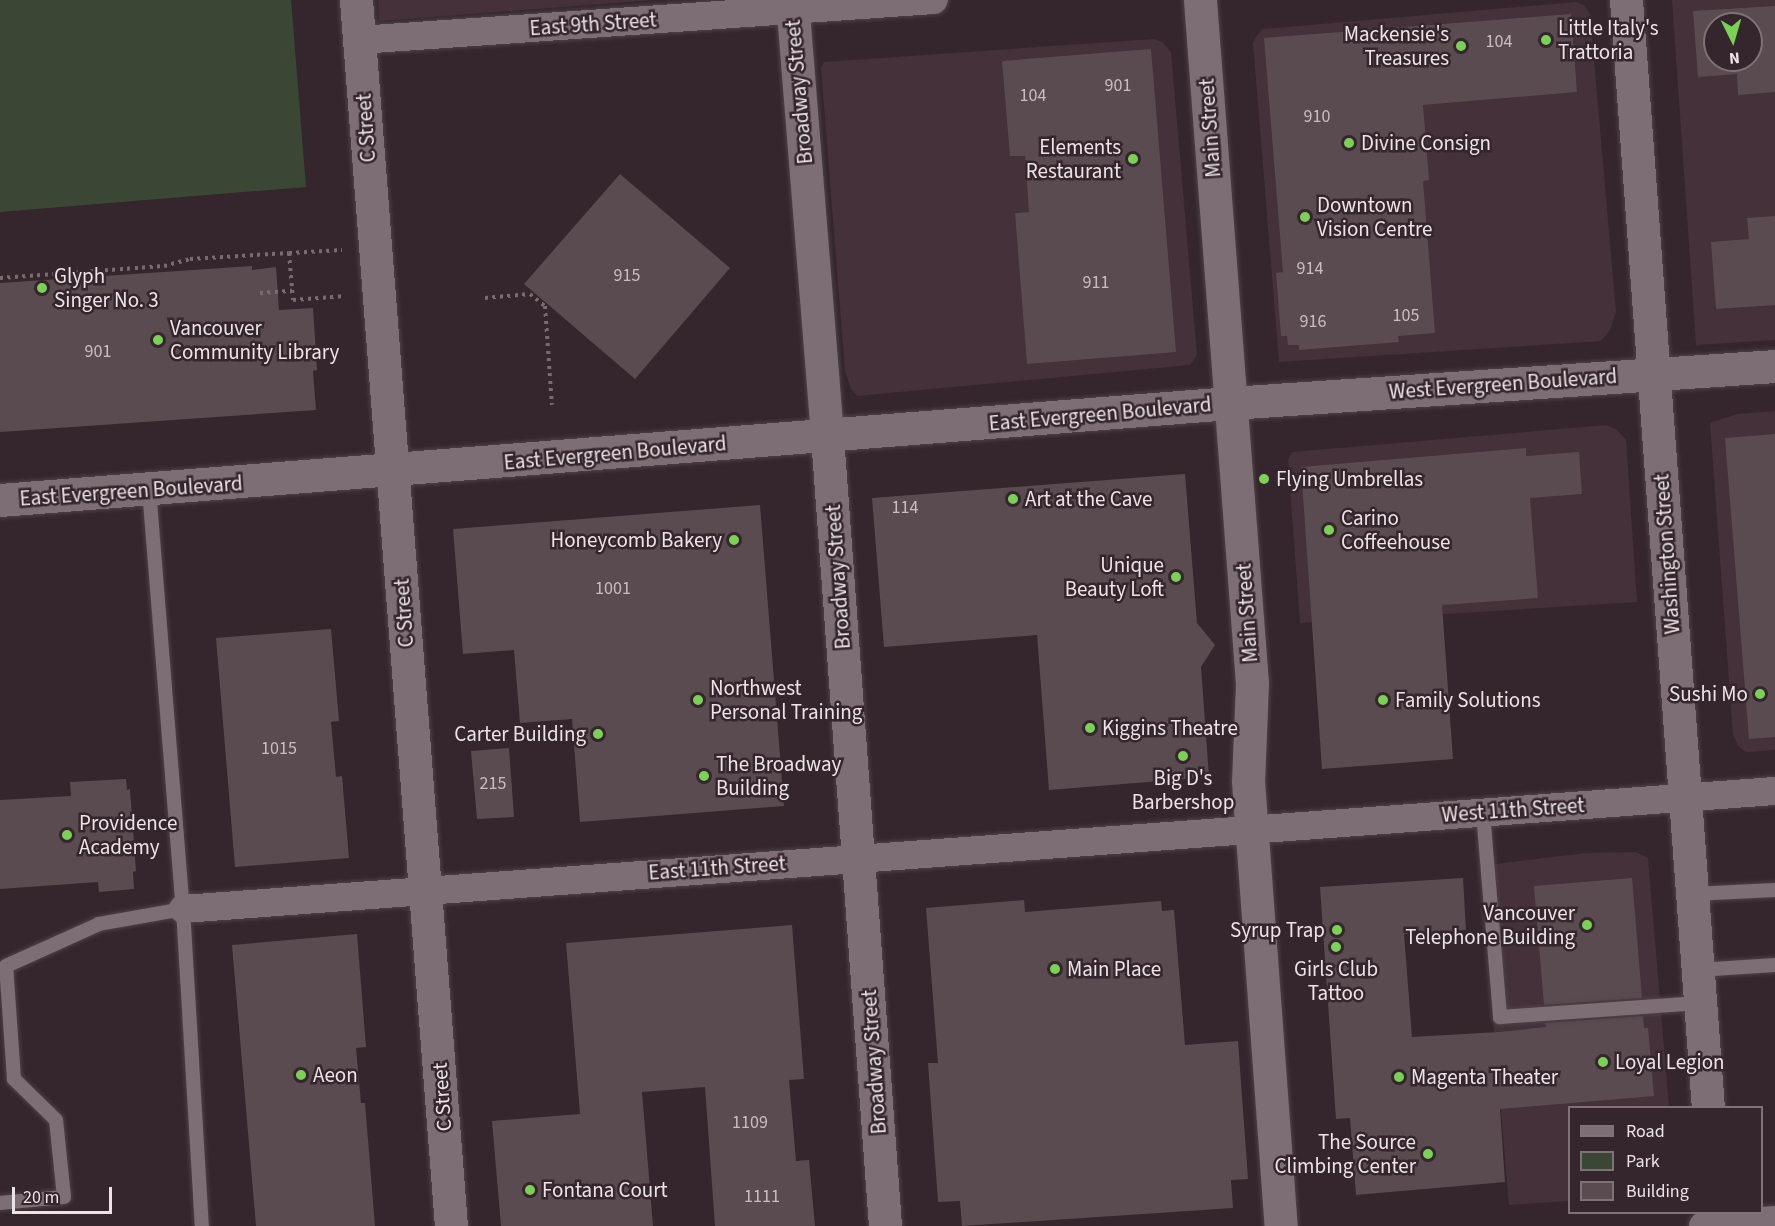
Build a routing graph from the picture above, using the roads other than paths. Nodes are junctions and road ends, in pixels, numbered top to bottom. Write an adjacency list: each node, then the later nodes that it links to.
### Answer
1 (356, 0): 7 (street, C Street)
2 (926, 0): 3 (street, East 9th Street); 6 (street, East 9th Street)
3 (934, 0)
4 (1200, 0): 10 (street, Main Street)
5 (1626, 0): 9 (street, Washington Street)
6 (792, 5): 7 (street, East 9th Street); 11 (street, Broadway Street)
7 (359, 40): 12 (street, C Street)
8 (1775, 366): 9 (street, West Evergreen Boulevard)
9 (1654, 374): 10 (street, West Evergreen Boulevard); 16 (street, Washington Street)
10 (1231, 404): 11 (street, East Evergreen Boulevard); 18 (street, Main Street)
11 (827, 436): 12 (street, East Evergreen Boulevard); 19 (street, Broadway Street)
12 (393, 470): 13 (street, East Evergreen Boulevard); 20 (street, C Street)
13 (150, 489): 14 (street, East Evergreen Boulevard); 23 (lane)
14 (0, 500)
15 (1775, 791): 16 (street, West 11th Street)
16 (1686, 797): 17 (street, West 11th Street); 22 (street, Washington Street)
17 (1482, 813): 18 (street, West 11th Street); 26 (lane)
18 (1251, 830): 19 (street, East 11th Street); 35 (street, Main Street)
19 (860, 857): 20 (street, East 11th Street); 34 (street, Broadway Street)
20 (426, 890): 23 (street, East 11th Street); 33 (street, C Street)
21 (1775, 890): 22 (lane)
22 (1693, 894): 25 (street, Washington Street)
23 (183, 909): 27 (lane); 32 (lane)
24 (1775, 966): 25 (lane)
25 (1698, 970): 26 (street, Washington Street)
26 (1701, 1003): 28 (street, Washington Street)
27 (7, 1080): 29 (lane)
28 (1708, 1106)
29 (0, 1203)
30 (1775, 1220): 31 (street)
31 (1713, 1222)
32 (202, 1226)
33 (452, 1226)
34 (885, 1226)
35 (1281, 1226)

